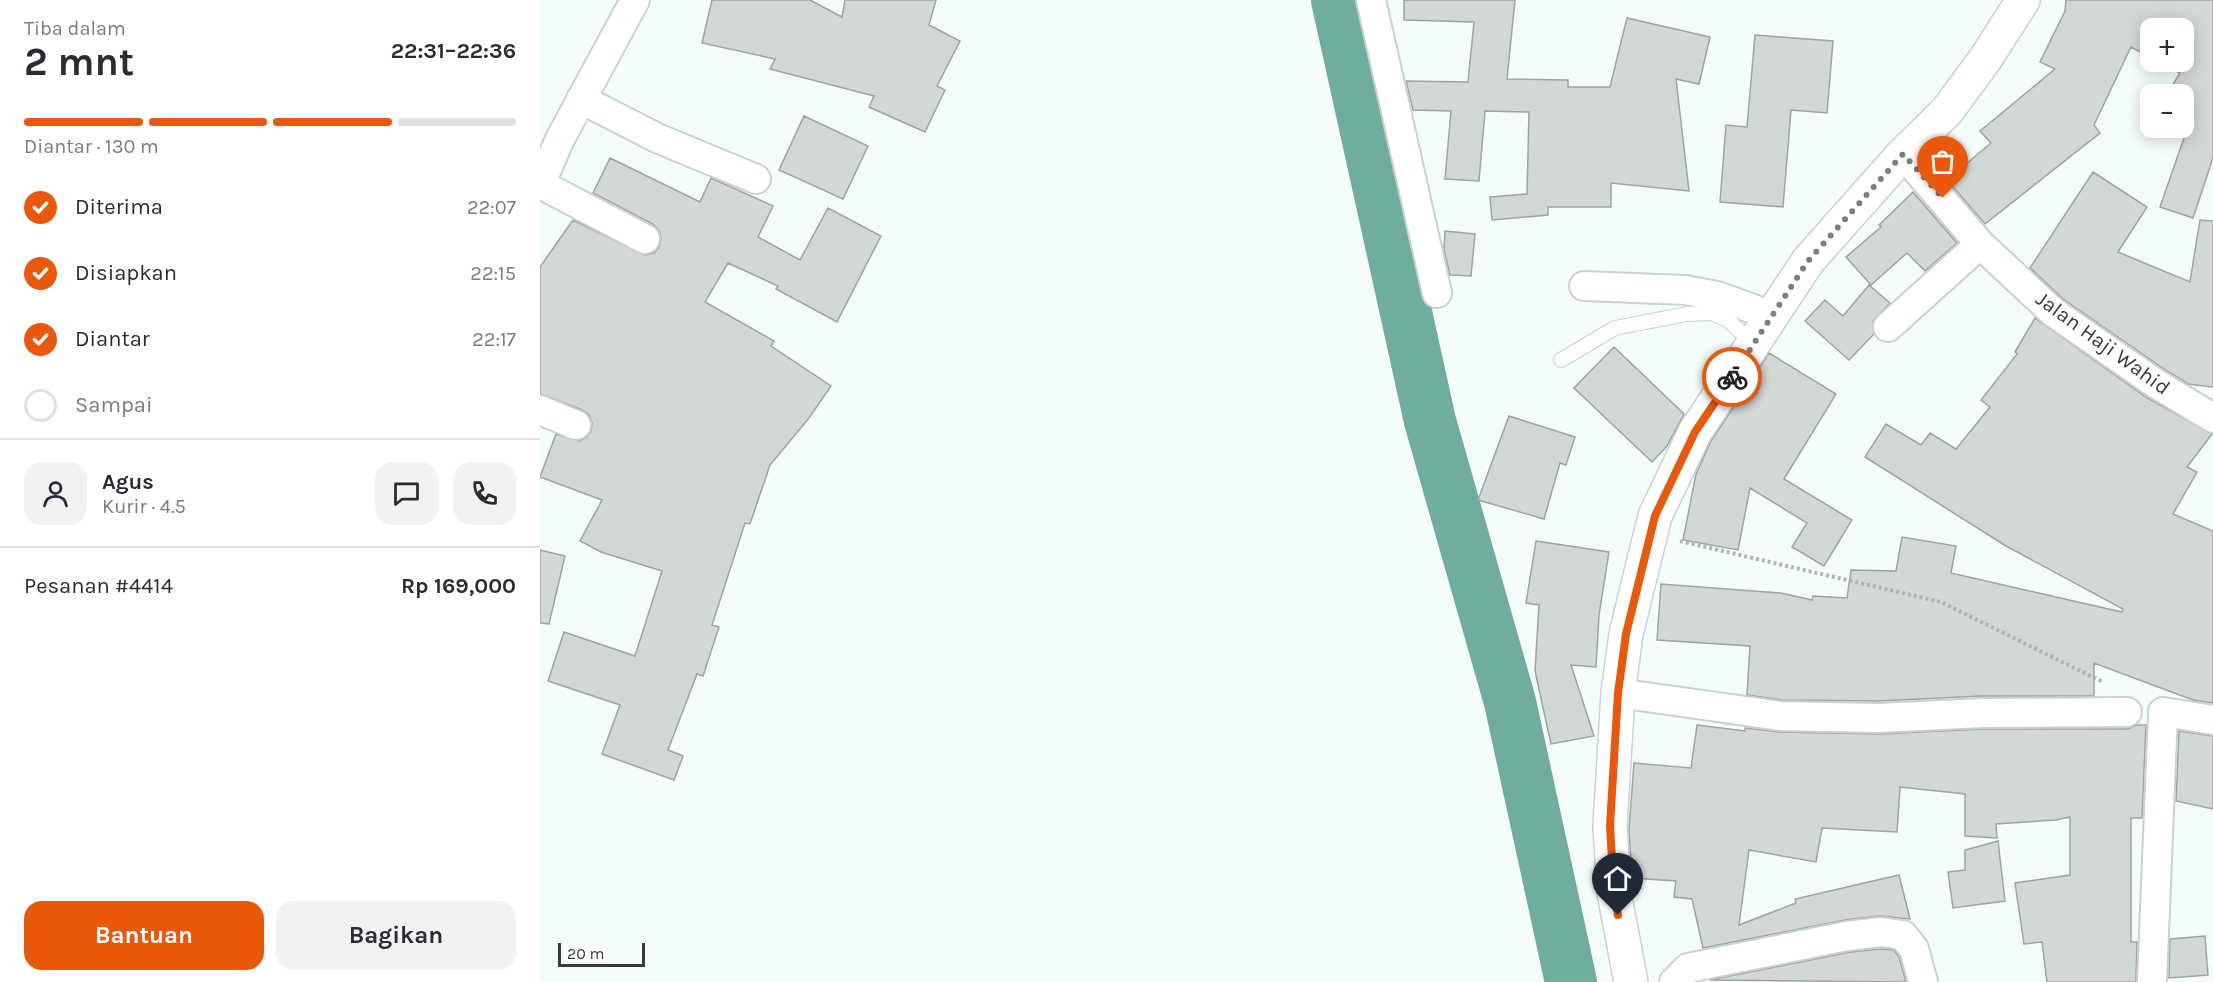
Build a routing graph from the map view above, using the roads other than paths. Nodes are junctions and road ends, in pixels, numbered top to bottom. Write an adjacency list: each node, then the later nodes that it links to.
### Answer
1 (635, 0): 4 (street)
2 (1371, 0): 11 (street)
3 (2024, 0): 5 (main road)
4 (581, 99): 6 (street); 7 (street)
5 (1903, 154): 9 (street, Jalan Haji Wahid); 12 (main road)
6 (756, 179)
7 (540, 184): 8 (street)
8 (645, 239)
9 (1980, 244): 13 (street); 17 (street, Jalan Haji Wahid)
10 (1584, 286): 12 (street)
11 (1437, 293)
12 (1770, 315): 14 (main road)
13 (1888, 327)
14 (1752, 343): 15 (lane); 19 (main road)
15 (1561, 360)
16 (540, 410): 18 (street)
17 (2213, 417)
18 (576, 425)
19 (1618, 693): 20 (street); 22 (main road)
20 (2127, 712)
21 (2213, 720): 25 (street)
22 (1631, 982)
23 (1674, 982): 24 (street)
24 (1923, 982)
25 (2152, 982)

